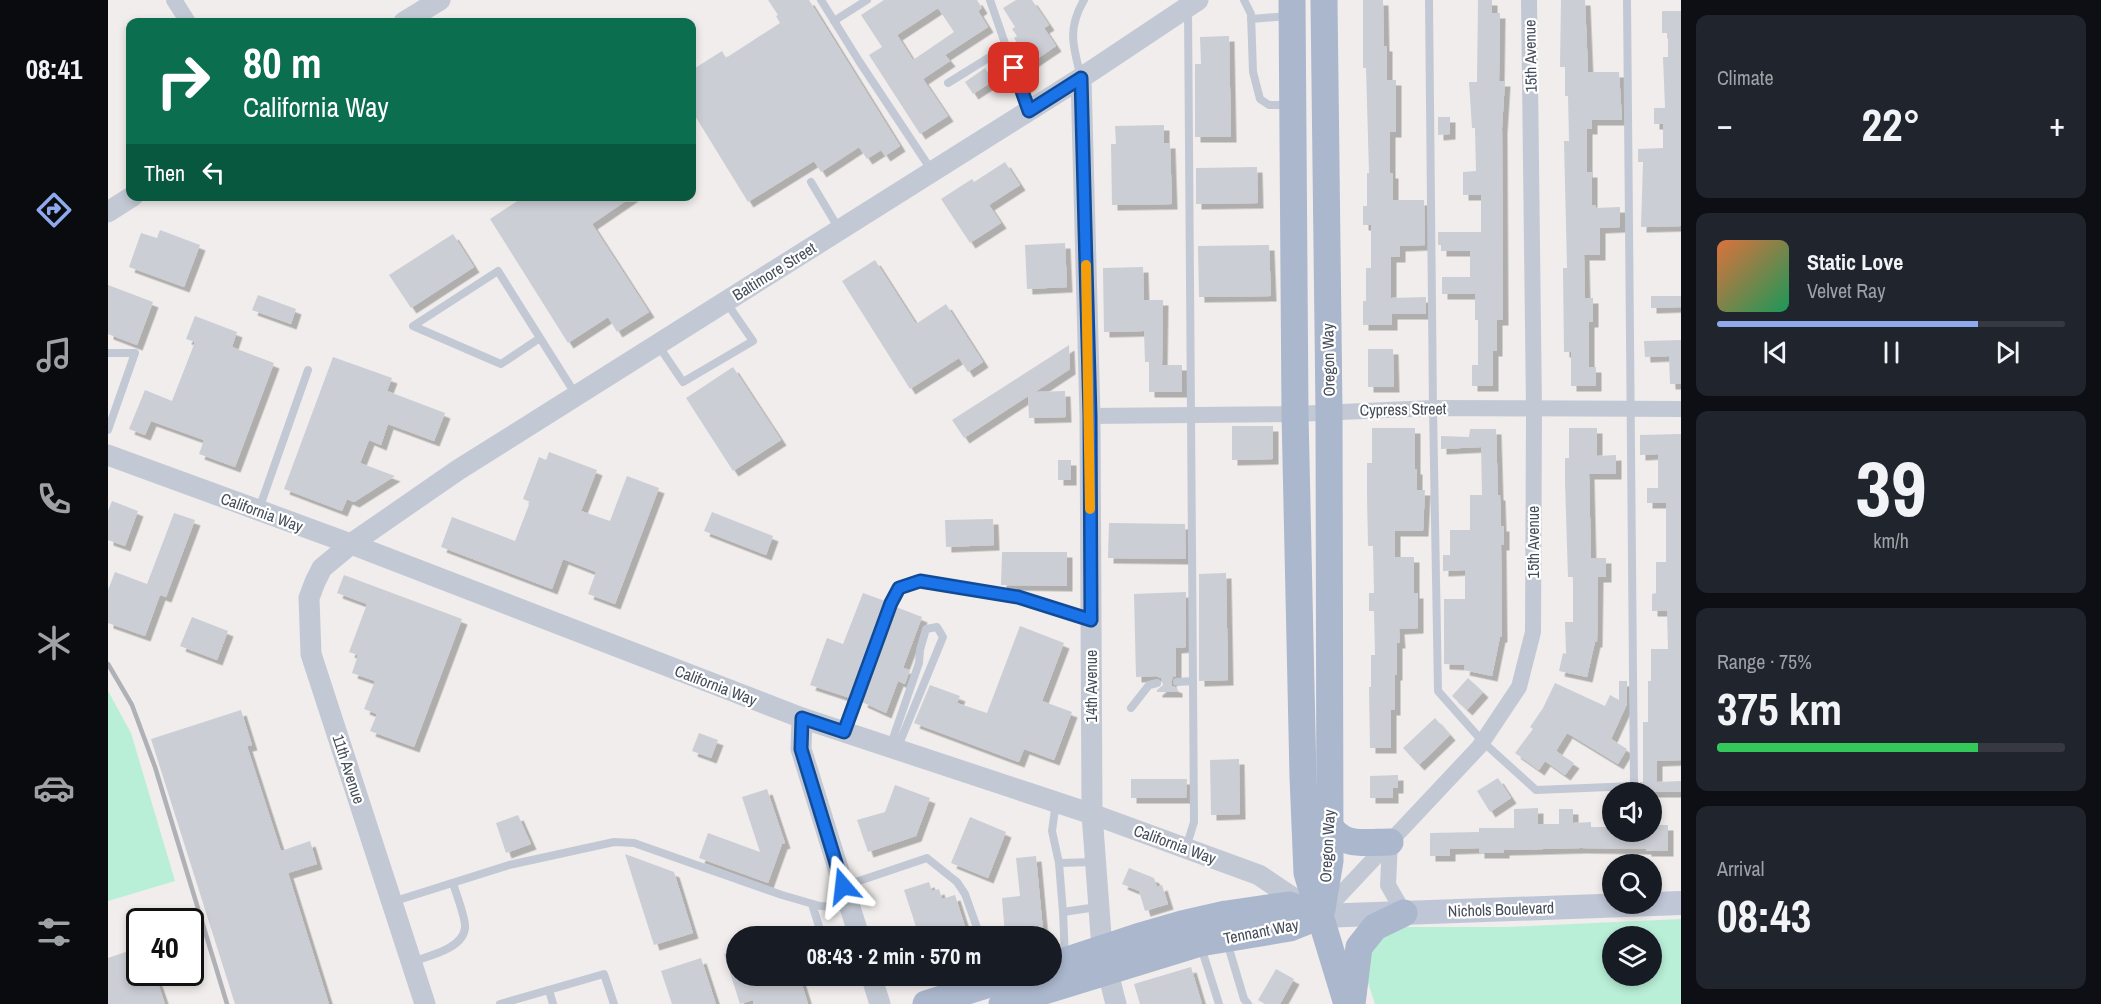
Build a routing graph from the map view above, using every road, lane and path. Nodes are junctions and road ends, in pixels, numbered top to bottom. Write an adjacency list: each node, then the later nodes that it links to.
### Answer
1 (174, 0): 14 (street)
2 (440, 0): 15 (street)
3 (821, 0): 17 (lane)
4 (867, 0): 17 (lane)
5 (990, 0): 18 (lane)
6 (1084, 0): 19 (lane)
7 (1244, 0): 16 (lane)
8 (1324, 0): 38 (main road, Oregon Way)
9 (1429, 0): 34 (lane)
10 (1529, 0): 35 (street, 15th Avenue)
11 (1627, 0): 36 (lane)
12 (1193, 3): 19 (street, Baltimore Street); 40 (lane)
13 (1292, 8): 16 (lane); 21 (main road, Oregon Way)
14 (185, 18)
15 (411, 18)
16 (1251, 19): 21 (lane)
17 (834, 21): 23 (lane)
18 (1006, 47): 20 (lane); 22 (lane)
19 (1081, 78): 22 (street, Baltimore Street); 41 (street, 14th Avenue)
20 (948, 83)
21 (1293, 104): 39 (main road, Oregon Way)
22 (1029, 111): 23 (street, Baltimore Street)
23 (933, 171): 27 (street, Baltimore Street)
24 (811, 182): 27 (lane)
25 (126, 200): 26 (street)
26 (108, 212)
27 (840, 230): 28 (street, Baltimore Street)
28 (726, 302): 30 (street, Baltimore Street); 30 (lane)
29 (540, 338): 29 (lane); 33 (lane)
30 (658, 345): 33 (street, Baltimore Street)
31 (108, 353): 42 (lane)
32 (308, 370): 44 (lane)
33 (576, 396): 45 (street, Baltimore Street)
34 (1433, 408): 35 (street, Cypress Street); 38 (street, Cypress Street); 53 (lane)
35 (1534, 409): 36 (street, Cypress Street); 53 (street, 15th Avenue)
36 (1632, 409): 37 (street, Cypress Street); 53 (lane)
37 (1681, 409)
38 (1329, 411): 39 (street, Cypress Street); 57 (main road, Oregon Way)
39 (1295, 414): 40 (street, Cypress Street); 71 (main road, Oregon Way)
40 (1191, 415): 41 (street, Cypress Street); 47 (lane)
41 (1090, 416): 46 (street, 14th Avenue)
42 (108, 430)
43 (108, 455): 44 (street, California Way)
44 (258, 511): 45 (street, California Way)
45 (351, 544): 51 (street, California Way); 64 (street, 11th Avenue)
46 (1091, 620): 52 (lane); 56 (street, 14th Avenue)
47 (1193, 681): 48 (lane); 59 (lane)
48 (1177, 682)
49 (1156, 683): 50 (lane)
50 (1131, 708)
51 (802, 718): 52 (street, California Way); 63 (street)
52 (844, 732): 54 (street, California Way)
53 (1483, 742): 58 (street, 15th Avenue)
54 (893, 748): 54 (lane); 55 (street, California Way)
55 (1056, 802): 56 (street, California Way); 61 (lane)
56 (1092, 814): 59 (street, California Way); 60 (street, 14th Avenue)
57 (1329, 824): 58 (main road); 71 (main road, Oregon Way)
58 (1390, 842): 70 (street); 71 (street, 15th Avenue)
59 (1186, 848): 71 (street, California Way)
60 (1095, 862): 61 (lane); 68 (street, 14th Avenue)
61 (1059, 863): 69 (lane)
62 (453, 883): 64 (lane); 66 (lane); 79 (lane)
63 (843, 886): 67 (street); 74 (lane)
64 (392, 902): 79 (street, 11th Avenue)
65 (1681, 903): 70 (main road, Nichols Boulevard)
66 (812, 904): 67 (lane); 72 (lane)
67 (850, 907): 73 (street)
68 (1098, 907): 69 (lane); 78 (street, 14th Avenue)
69 (1063, 912): 75 (lane)
70 (1404, 913): 71 (main road, Nichols Boulevard); 94 (main road)
71 (1320, 916): 76 (main road, Tennant Way); 78 (main road, Tennant Way); 93 (main road)
72 (819, 926)
73 (856, 926)
74 (976, 926)
75 (1062, 926)
76 (1226, 937): 77 (main road, Tennant Way); 92 (lane)
77 (1200, 943): 78 (main road, Tennant Way); 91 (lane)
78 (1104, 960): 80 (main road, Tennant Way); 83 (main road, Tennant Way); 90 (street, 14th Avenue)
79 (412, 963): 84 (street, 11th Avenue)
80 (1062, 963)
81 (874, 986): 88 (street)
82 (549, 990): 85 (lane); 86 (lane); 87 (lane)
83 (1003, 990): 89 (main road, Tennant Way)
84 (425, 1004)
85 (500, 1004)
86 (553, 1004)
87 (614, 1004)
88 (880, 1004)
89 (926, 1004)
90 (1116, 1004)
91 (1219, 1004)
92 (1248, 1004)
93 (1347, 1004)
94 (1352, 1004)

